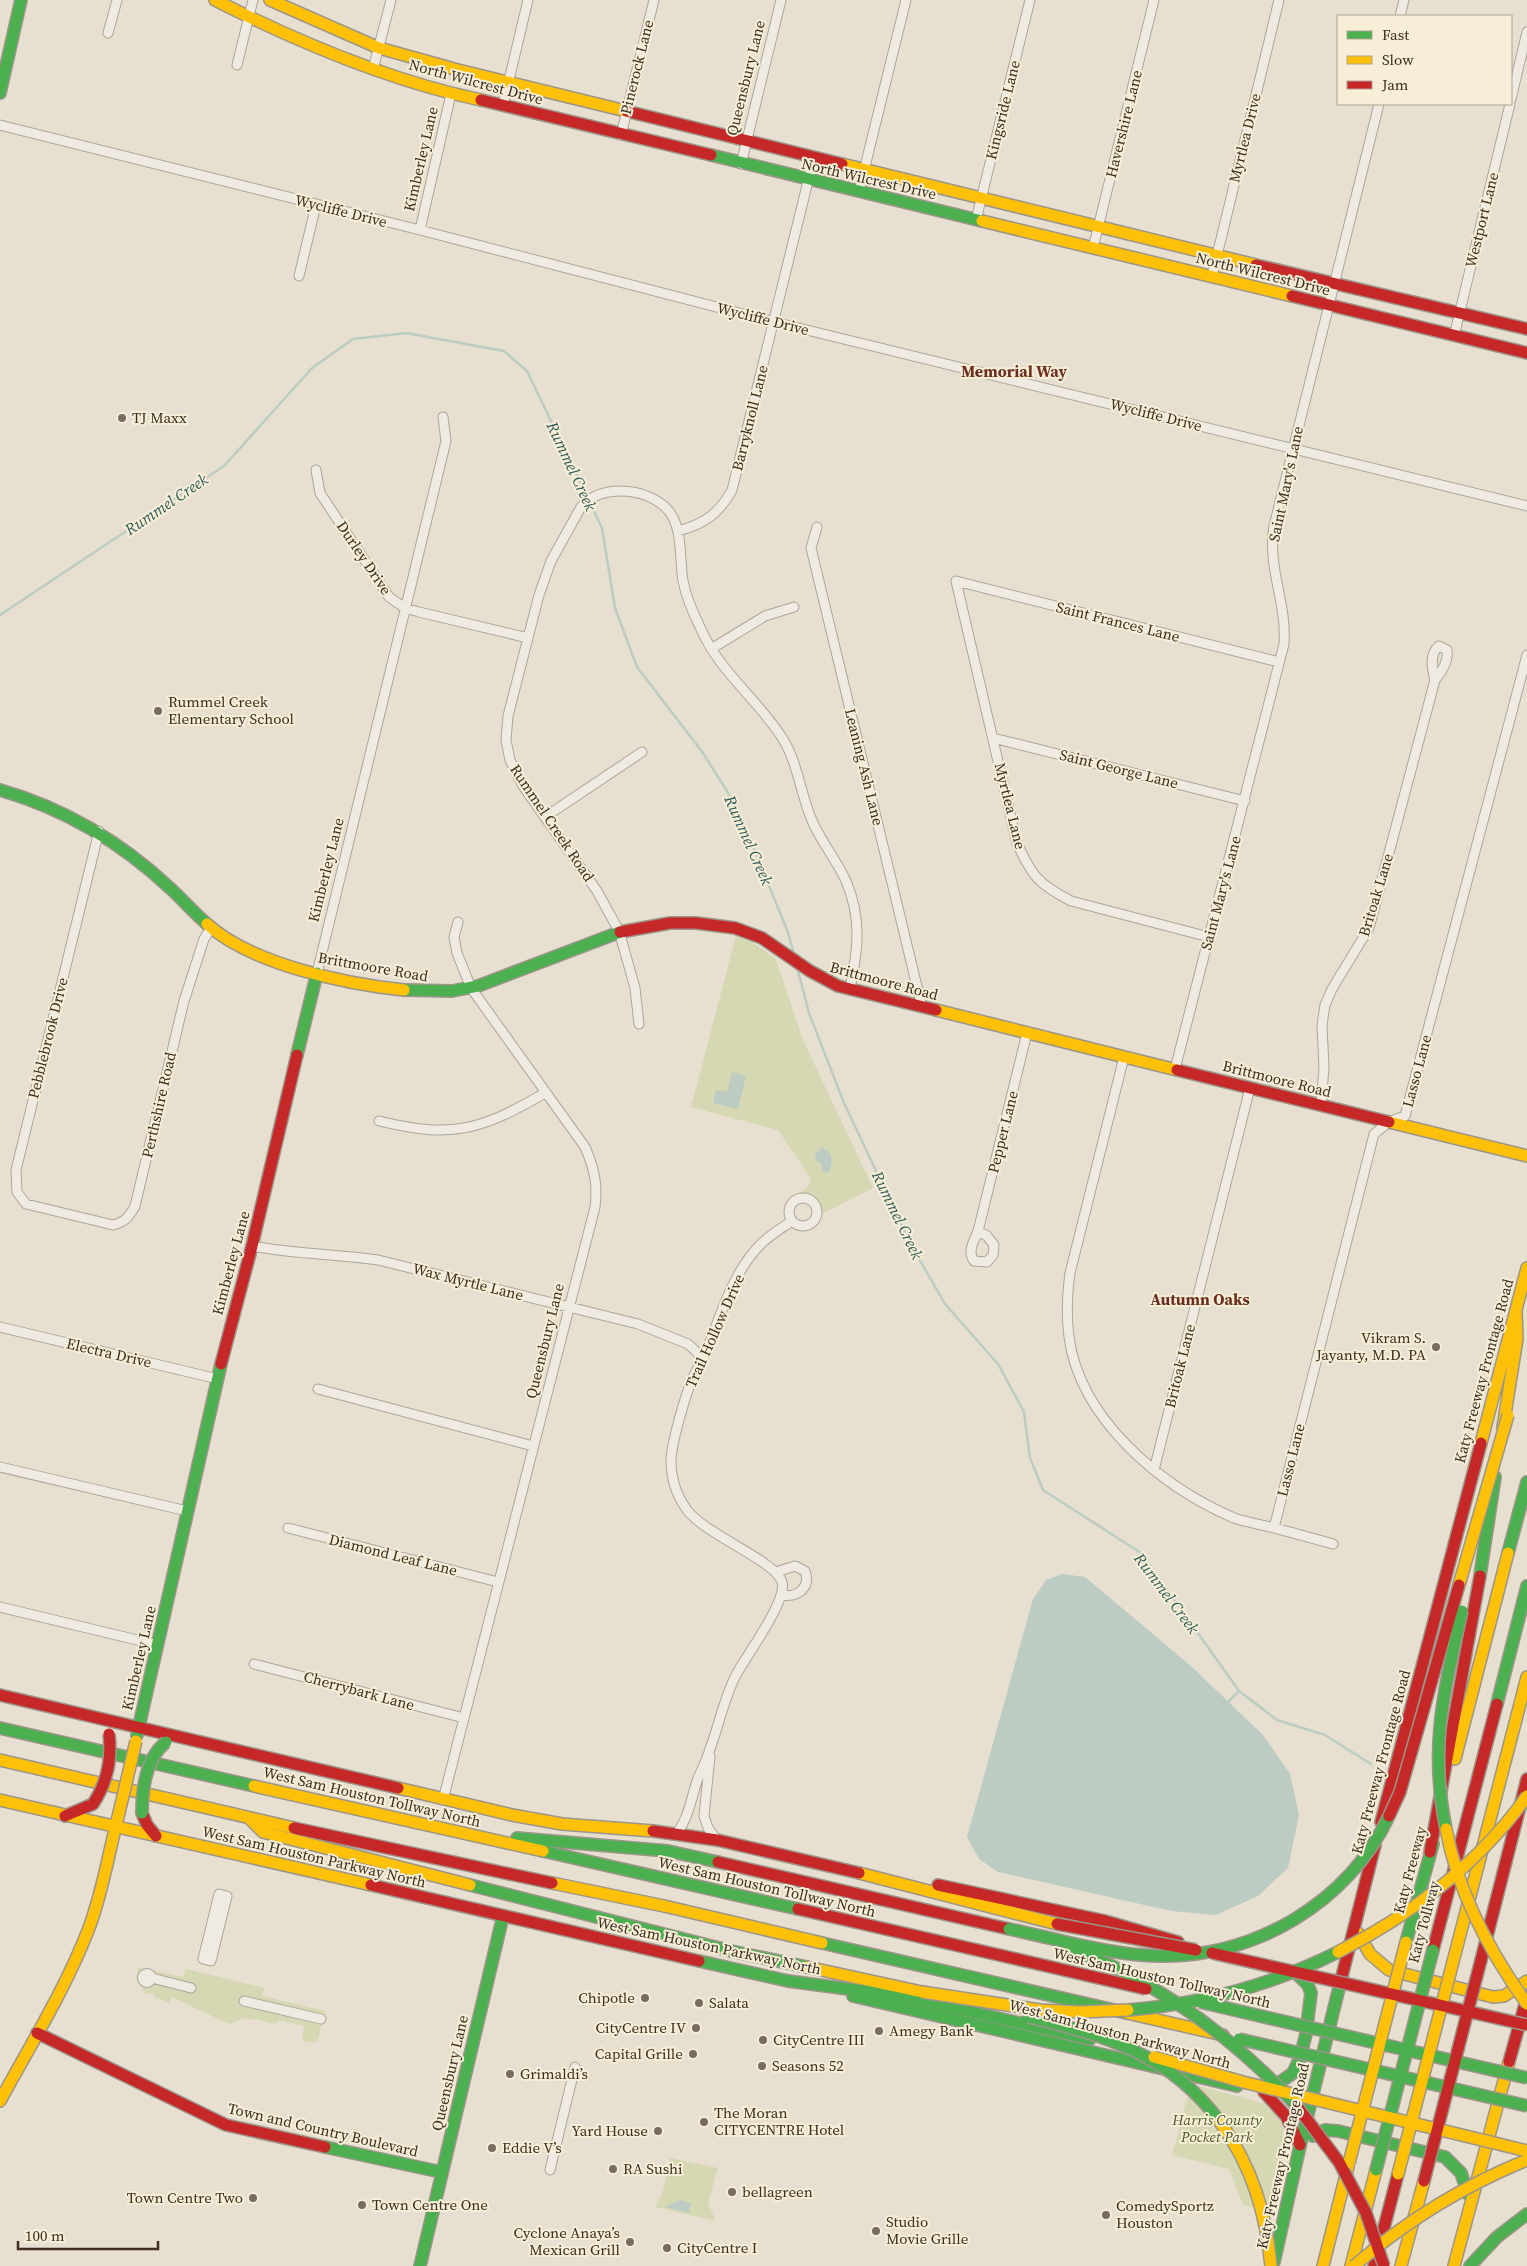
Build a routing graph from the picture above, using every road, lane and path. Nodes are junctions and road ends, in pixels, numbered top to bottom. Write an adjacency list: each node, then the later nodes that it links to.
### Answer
1 (21, 0): 23 (main road)
2 (117, 0): 18 (street)
3 (215, 0): 16 (main road, North Wilcrest Drive)
4 (253, 0): 16 (street)
5 (270, 0): 19 (main road, North Wilcrest Drive)
6 (391, 0): 19 (street)
7 (528, 0): 22 (street)
8 (654, 0): 29 (street, Pinerock Lane)
9 (781, 0): 32 (street, Queensbury Lane)
10 (906, 0): 35 (street)
11 (1030, 0): 38 (street, Kingsride Lane)
12 (1154, 0): 41 (street, Havershire Lane)
13 (1279, 0): 44 (street, Myrtlea Drive)
14 (1404, 0): 15 (street)
15 (1400, 15)
16 (249, 17): 20 (street); 21 (main road, North Wilcrest Drive)
17 (1527, 32): 25 (street)
18 (108, 33)
19 (379, 48): 21 (street); 22 (main road, North Wilcrest Drive)
20 (237, 65)
21 (373, 69): 24 (main road, North Wilcrest Drive)
22 (509, 82): 26 (street); 29 (main road, North Wilcrest Drive)
23 (0, 93)
24 (451, 94): 26 (main road, North Wilcrest Drive); 42 (street, Kimberley Lane)
25 (1512, 95)
26 (503, 105): 31 (main road, North Wilcrest Drive)
27 (1379, 105): 47 (street, Saint Mary's Lane)
28 (1510, 105): 49 (street, Westport Lane)
29 (626, 111): 31 (street, Pinerock Lane); 32 (main road, North Wilcrest Drive)
30 (0, 125): 39 (street, Wycliffe Drive)
31 (621, 135): 34 (main road, North Wilcrest Drive)
32 (747, 140): 33 (main road, North Wilcrest Drive); 34 (street, Queensbury Lane)
33 (814, 157): 35 (main road, North Wilcrest Drive); 36 (street, Barryknoll Lane)
34 (741, 164): 36 (main road, North Wilcrest Drive)
35 (864, 169): 37 (street); 38 (main road, North Wilcrest Drive)
36 (808, 180): 37 (main road, North Wilcrest Drive); 50 (street, Barryknoll Lane)
37 (859, 191): 40 (main road, North Wilcrest Drive)
38 (982, 197): 40 (street, Kingsride Lane); 41 (main road, North Wilcrest Drive)
39 (316, 206): 42 (street, Wycliffe Drive); 45 (street)
40 (976, 220): 43 (main road, North Wilcrest Drive)
41 (1099, 226): 43 (street, Havershire Lane); 44 (main road, North Wilcrest Drive)
42 (420, 230): 50 (street, Wycliffe Drive)
43 (1093, 248): 46 (main road, North Wilcrest Drive)
44 (1217, 256): 46 (street, Myrtlea Drive); 47 (main road, North Wilcrest Drive)
45 (298, 276)
46 (1212, 276): 48 (main road, North Wilcrest Drive)
47 (1335, 284): 48 (street, Saint Mary's Lane); 49 (main road, North Wilcrest Drive)
48 (1329, 307): 52 (main road, North Wilcrest Drive); 55 (street, Saint Mary's Lane)
49 (1459, 314): 51 (main road, North Wilcrest Drive); 52 (street, Westport Lane)
50 (774, 322): 55 (street, Wycliffe Drive); 59 (street, Barryknoll Lane)
51 (1527, 329)
52 (1454, 336): 53 (main road, North Wilcrest Drive)
53 (1527, 353)
54 (442, 417): 62 (street, Kimberley Lane)
55 (1294, 448): 57 (street, Wycliffe Drive); 66 (street, Saint Mary's Lane)
56 (316, 470): 62 (street, Durley Drive)
57 (1527, 506)
58 (817, 527): 81 (street, Leaning Ash Lane)
59 (678, 531): 63 (street, Rummel Creek Road); 64 (street)
60 (956, 581): 66 (street, Saint Frances Lane); 68 (street, Myrtlea Lane)
61 (794, 607): 64 (street)
62 (405, 608): 63 (street, Durley Drive); 78 (street, Kimberley Lane)
63 (528, 638): 72 (street, Rummel Creek Road)
64 (711, 649): 80 (street)
65 (1527, 655): 90 (street, Lasso Lane)
66 (1279, 662): 71 (street, Saint Mary's Lane)
67 (1435, 680): 88 (street, Britoak Lane)
68 (993, 738): 71 (street, Saint George Lane); 77 (street, Myrtlea Lane)
69 (642, 752): 72 (street)
70 (0, 790): 73 (main road, Brittmoore Road)
71 (1245, 801): 77 (street, Saint Mary's Lane)
72 (546, 817): 76 (street, Rummel Creek Road)
73 (98, 831): 75 (main road, Brittmoore Road); 92 (street, Pebblebrook Drive)
74 (458, 922): 79 (street, Queensbury Lane)
75 (211, 928): 78 (main road, Brittmoore Road); 92 (street, Perthshire Road)
76 (619, 931): 79 (main road, Brittmoore Road); 80 (main road, Brittmoore Road); 82 (street, Rummel Creek Road)
77 (1208, 937): 85 (street, Saint Mary's Lane)
78 (317, 973): 79 (main road, Brittmoore Road); 95 (main road, Kimberley Lane)
79 (471, 988): 87 (street, Queensbury Lane)
80 (850, 988): 81 (main road, Brittmoore Road)
81 (922, 1007): 83 (main road, Brittmoore Road)
82 (639, 1024)
83 (1027, 1033): 84 (main road, Brittmoore Road); 94 (street, Pepper Lane)
84 (1124, 1057): 85 (main road, Brittmoore Road); 107 (street)
85 (1175, 1069): 86 (main road, Brittmoore Road)
86 (1250, 1088): 88 (main road, Brittmoore Road); 107 (street, Britoak Lane)
87 (545, 1093): 89 (street); 97 (street, Queensbury Lane)
88 (1321, 1105): 90 (main road, Brittmoore Road)
89 (379, 1121)
90 (1390, 1122): 91 (main road, Brittmoore Road); 111 (street, Lasso Lane)
91 (1527, 1156)
92 (64, 1213)
93 (792, 1221): 101 (street, Trail Hollow Drive)
94 (978, 1231)
95 (252, 1246): 97 (street, Wax Myrtle Lane); 102 (main road, Kimberley Lane)
96 (1527, 1268): 98 (main road, Katy Freeway Frontage Road)
97 (569, 1307): 101 (street, Wax Myrtle Lane); 105 (street, Queensbury Lane)
98 (1516, 1310): 141 (main road); 145 (main road, Katy Freeway Frontage Road)
99 (0, 1327): 102 (street, Electra Drive)
100 (1527, 1342): 104 (main road)
101 (703, 1358): 113 (street, Trail Hollow Drive)
102 (218, 1379): 109 (main road, Kimberley Lane)
103 (318, 1389): 105 (street)
104 (1508, 1415): 146 (main road, bridge); 157 (main road, bridge)
105 (533, 1446): 114 (street, Queensbury Lane)
106 (0, 1467): 109 (street)
107 (1154, 1470): 111 (street)
108 (1527, 1482): 141 (main road, Katy Freeway)
109 (187, 1511): 118 (main road, Kimberley Lane)
110 (288, 1528): 114 (street, Diamond Leaf Lane)
111 (1274, 1528): 112 (street)
112 (1333, 1544)
113 (776, 1572): 116 (street); 116 (street)
114 (498, 1582): 122 (street, Queensbury Lane)
115 (1527, 1586): 178 (main road, Katy Tollway, bridge)
116 (782, 1595): 127 (street)
117 (0, 1606): 118 (street)
118 (158, 1645): 125 (main road, Kimberley Lane)
119 (254, 1664): 122 (street, Cherrybark Lane)
120 (1527, 1677): 179 (main road, bridge)
121 (0, 1695): 123 (main road)
122 (464, 1718): 132 (street, Queensbury Lane)
123 (97, 1719): 125 (main road); 134 (main road, bridge)
124 (0, 1728): 133 (main road, West Sam Houston Tollway North)
125 (139, 1728): 126 (main road); 136 (main road, Kimberley Lane, bridge)
126 (182, 1739): 132 (main road); 138 (main road, bridge)
127 (710, 1751): 137 (street); 139 (street)
128 (0, 1760): 135 (main road)
129 (1527, 1780): 140 (main road)
130 (1527, 1797): 140 (main road); 154 (main road, bridge)
131 (0, 1800): 134 (main road, West Sam Houston Parkway North)
132 (443, 1800): 137 (main road)
133 (377, 1814): 146 (main road); 162 (main road, West Sam Houston Tollway North, bridge)
134 (65, 1816): 136 (main road, West Sam Houston Parkway North)
135 (249, 1818): 154 (main road); 166 (main road, bridge)
136 (115, 1828): 138 (main road, West Sam Houston Parkway North); 160 (main road, Kimberley Lane)
137 (677, 1833): 139 (main road)
138 (156, 1836): 144 (main road, West Sam Houston Parkway North)
139 (717, 1840): 142 (main road)
140 (1510, 1847): 181 (main road, bridge)
141 (1430, 1852): 177 (main road, Katy Freeway, bridge)
142 (878, 1877): 148 (main road); 159 (main road, bridge)
143 (220, 1909): 147 (street)
144 (503, 1916): 150 (main road, West Sam Houston Parkway North); 172 (main road, Queensbury Lane)
145 (1355, 1924): 148 (main road); 151 (main road); 152 (main road, Katy Freeway Frontage Road)
146 (1009, 1929): 180 (main road, bridge)
147 (210, 1948)
148 (1297, 1974): 152 (main road); 163 (main road)
149 (143, 1977): 153 (street)
150 (788, 1981): 163 (main road); 169 (main road, West Sam Houston Parkway North, bridge)
151 (1527, 1981)
152 (1340, 1986): 159 (main road); 165 (main road, Katy Freeway Frontage Road)
153 (191, 1988)
154 (922, 1992): 176 (main road, bridge)
155 (1527, 1996): 159 (main road)
156 (244, 2000): 158 (street)
157 (1527, 2004)
158 (321, 2019)
159 (1524, 2026): 167 (main road)
160 (37, 2033): 164 (main road, Kimberley Lane); 172 (main road, Town and Country Boulevard)
161 (575, 2067): 171 (street)
162 (1527, 2078)
163 (1264, 2092): 165 (main road); 168 (main road)
164 (0, 2101)
165 (1311, 2103): 167 (main road); 168 (main road, Katy Freeway Frontage Road)
166 (1527, 2106)
167 (1487, 2144): 169 (main road); 173 (main road)
168 (1300, 2146): 173 (main road); 176 (main road, Katy Freeway Frontage Road)
169 (1527, 2153): 173 (main road)
170 (1527, 2160): 178 (main road, bridge)
171 (550, 2170)
172 (441, 2172): 175 (main road, Queensbury Lane)
173 (1468, 2214): 182 (main road)
174 (1527, 2214): 183 (main road)
175 (420, 2266)
176 (1272, 2266)
177 (1323, 2266)
178 (1352, 2266)
179 (1374, 2266)
180 (1384, 2266)
181 (1402, 2266)
182 (1454, 2266)
183 (1470, 2266)

